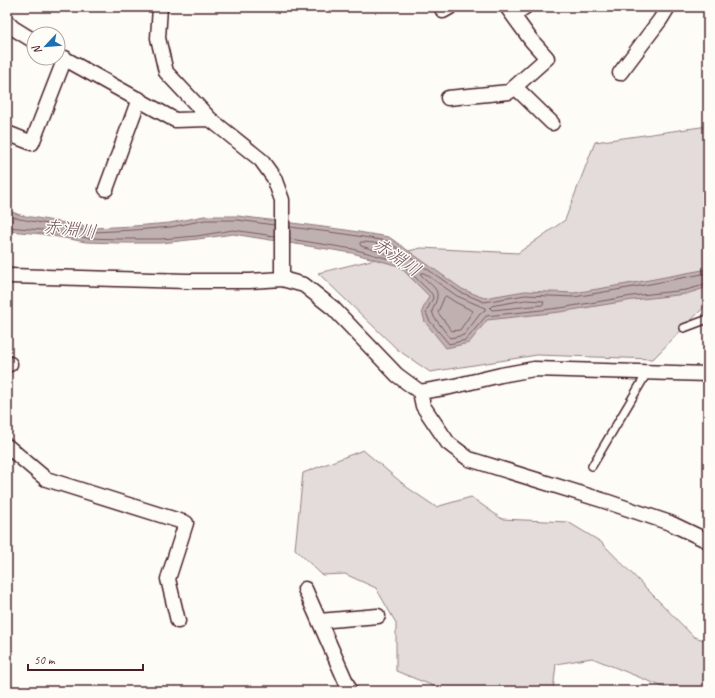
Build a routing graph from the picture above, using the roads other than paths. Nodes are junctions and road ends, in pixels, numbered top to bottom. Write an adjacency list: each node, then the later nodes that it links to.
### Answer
1 (160, 7): 13 (street)
2 (525, 7): 4 (street)
3 (668, 7): 9 (street)
4 (510, 11): 10 (street)
5 (7, 22): 6 (street)
6 (26, 36)
7 (66, 59): 12 (street)
8 (58, 66): 15 (street)
9 (620, 73)
10 (515, 87): 11 (street); 14 (street)
11 (448, 98)
12 (139, 99): 13 (street); 16 (street)
13 (210, 119): 18 (street)
14 (552, 123)
15 (7, 133)
16 (106, 188)
17 (7, 276): 18 (street)
18 (282, 279): 23 (street)
19 (708, 319): 20 (lane)
20 (684, 328)
21 (647, 372): 22 (street); 23 (street); 25 (lane)
22 (708, 374)
23 (420, 392): 26 (street)
24 (7, 446): 29 (street)
25 (592, 466)
26 (708, 541)
27 (305, 589): 30 (street)
28 (378, 616): 30 (street)
29 (178, 621)
30 (319, 621): 31 (street)
31 (350, 691)

